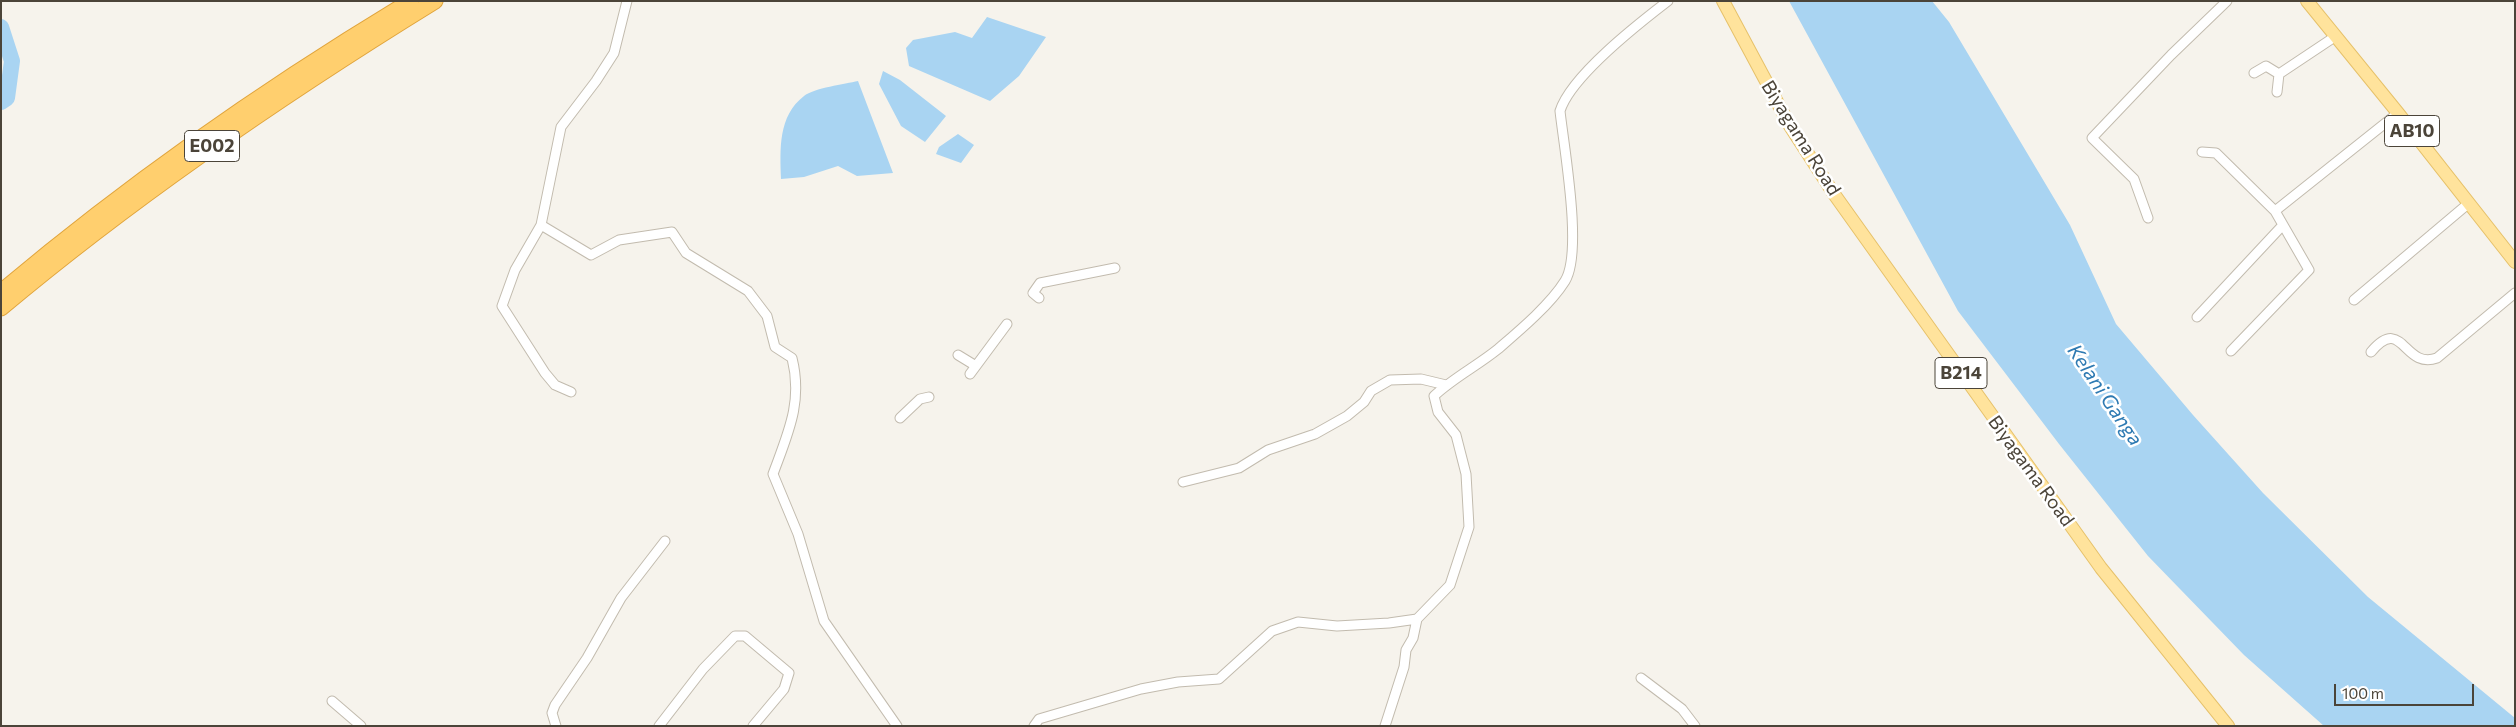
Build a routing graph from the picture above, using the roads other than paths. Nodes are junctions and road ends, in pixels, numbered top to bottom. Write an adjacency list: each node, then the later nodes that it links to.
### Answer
1 (411, 1): 21 (highway, E002)
2 (436, 1): 25 (highway, E002)
3 (626, 1): 17 (street)
4 (1668, 1): 33 (street)
5 (1722, 1): 50 (main road, Biyagama Road / B214)
6 (2227, 1): 16 (street)
7 (2307, 1): 8 (main road, AB10)
8 (2336, 36): 10 (street); 12 (main road, AB10)
9 (2254, 73): 10 (street)
10 (2279, 74): 11 (street)
11 (2277, 92)
12 (2398, 113): 14 (main road, AB10); 15 (street)
13 (2202, 152): 15 (street)
14 (2469, 203): 19 (main road, AB10); 24 (street)
15 (2275, 211): 18 (street)
16 (2148, 218)
17 (542, 225): 34 (street); 46 (street)
18 (2282, 226): 26 (street); 28 (street)
19 (2515, 262)
20 (1115, 268): 23 (street)
21 (1, 292)
22 (2515, 293): 29 (street)
23 (1039, 298)
24 (2354, 300)
25 (1, 308)
26 (2197, 317)
27 (1007, 324): 31 (street)
28 (2231, 351)
29 (2371, 352)
30 (958, 355): 31 (street)
31 (976, 366): 32 (street)
32 (970, 374)
33 (1446, 385): 37 (street); 39 (street)
34 (572, 392)
35 (929, 397): 36 (street)
36 (900, 418)
37 (1183, 482)
38 (665, 541): 43 (street)
39 (1417, 619): 47 (street); 48 (street)
40 (1641, 678): 49 (street)
41 (332, 701): 42 (street)
42 (361, 726)
43 (556, 726)
44 (659, 726): 45 (street)
45 (753, 726)
46 (897, 726)
47 (1034, 726)
48 (1385, 726)
49 (1695, 726)
50 (2228, 726)

